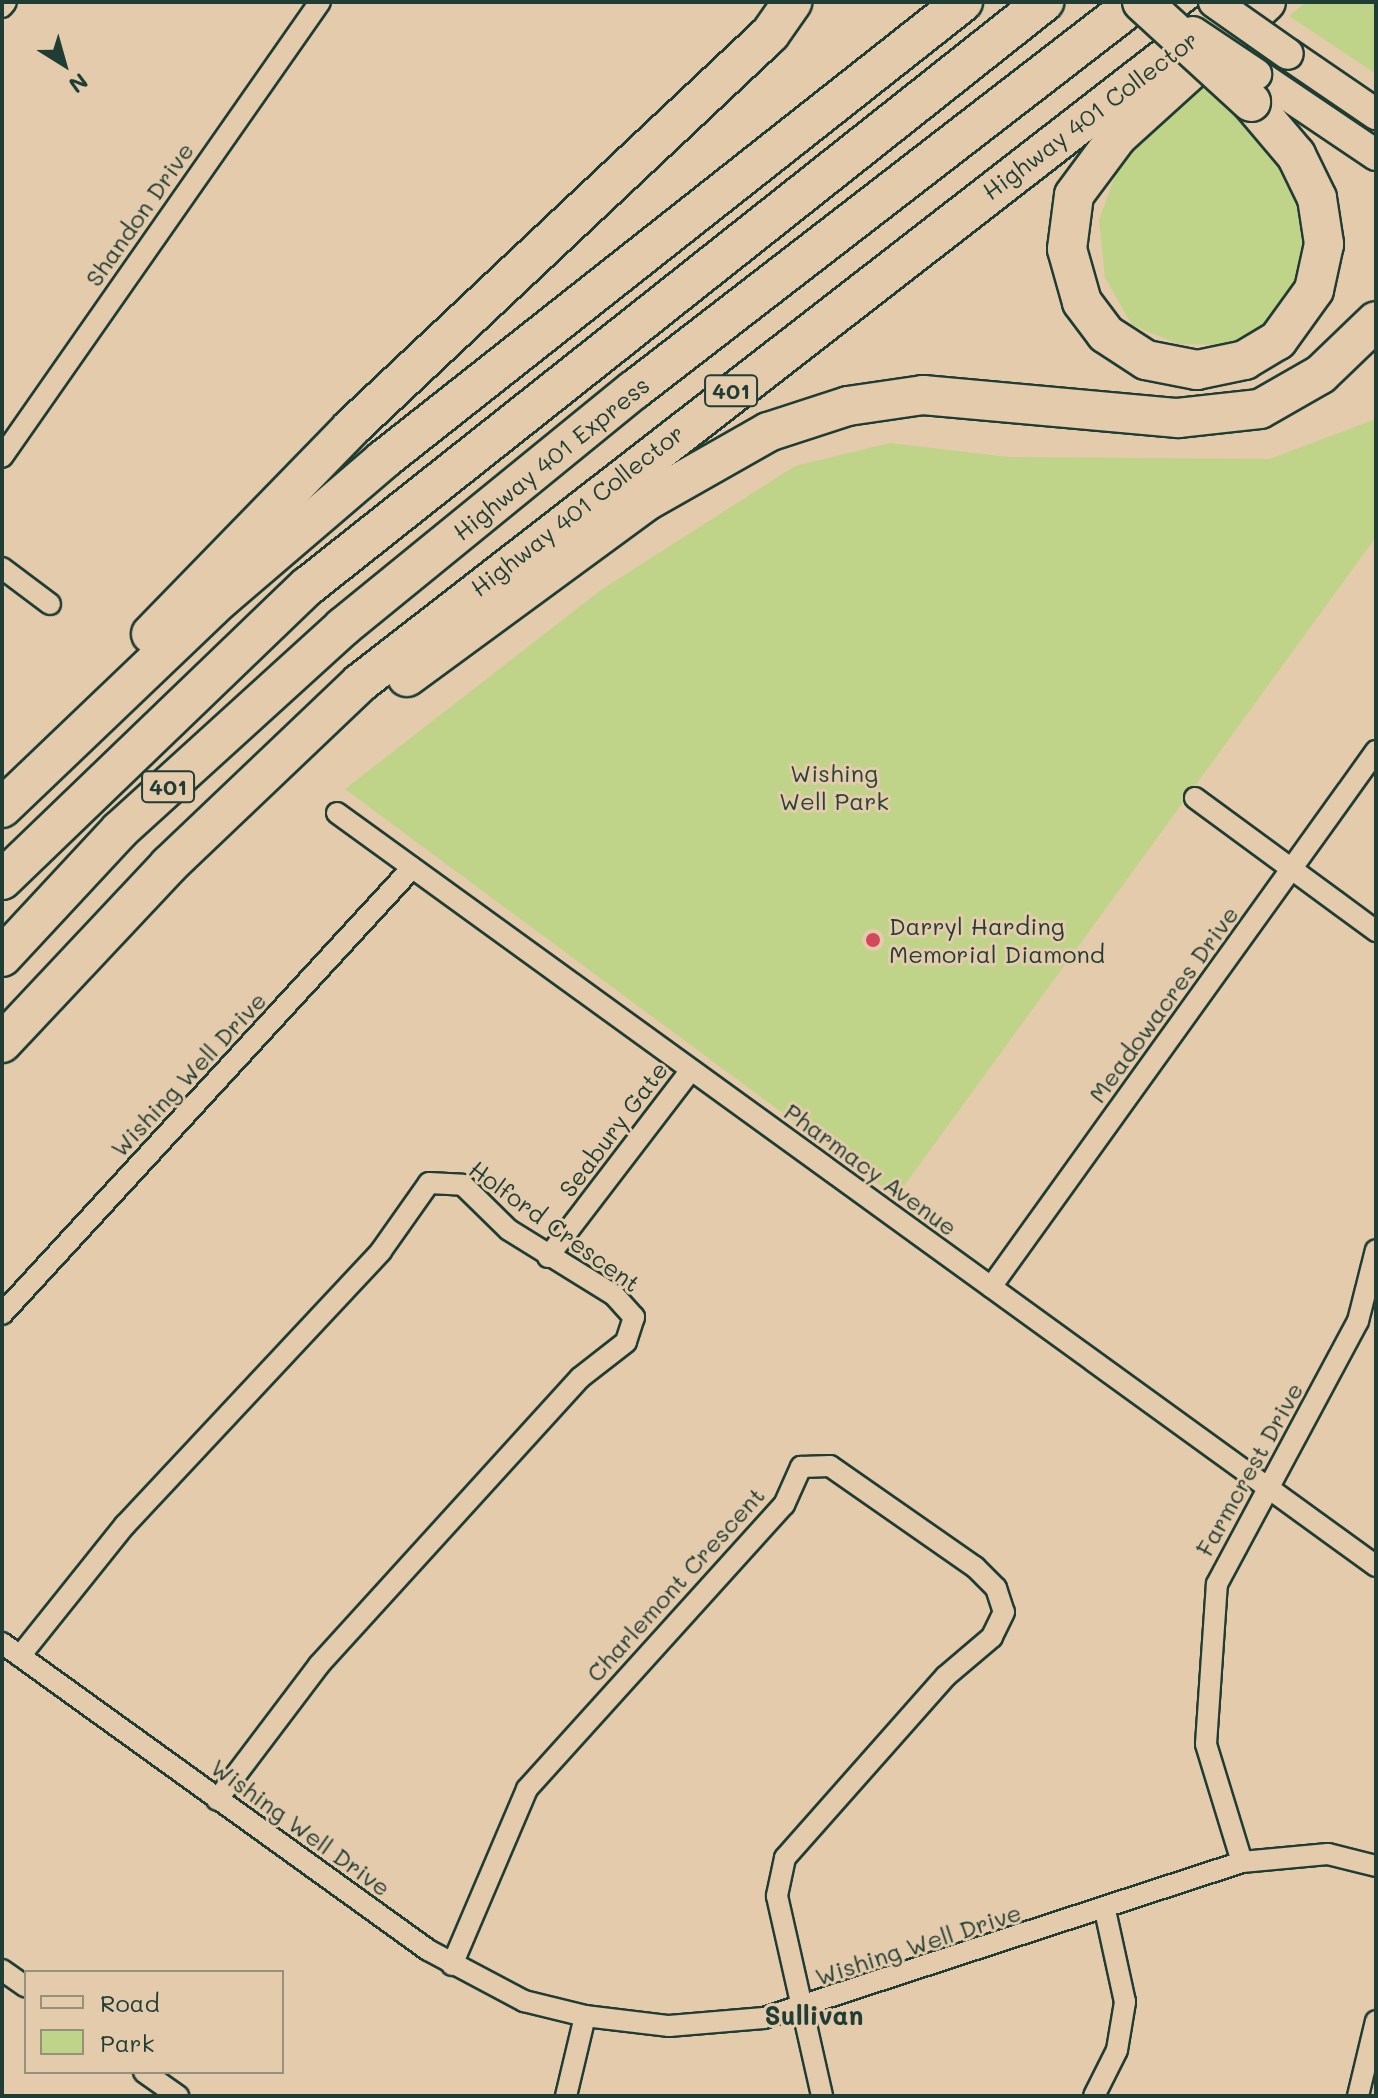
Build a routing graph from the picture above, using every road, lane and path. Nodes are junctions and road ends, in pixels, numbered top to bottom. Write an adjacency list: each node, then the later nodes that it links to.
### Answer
1 (6, 2): 11 (street)
2 (320, 2): 17 (street, Shandon Drive)
3 (792, 2): 23 (highway)
4 (931, 2): 15 (highway)
5 (963, 2): 15 (highway)
6 (1044, 2): 27 (highway, 401)
7 (1142, 2): 12 (highway, bridge); 29 (highway, Highway 401 Express / 401)
8 (1214, 2): 13 (main road, bridge)
9 (1237, 2): 22 (highway, Highway 401 Collector / 401)
10 (1266, 2): 12 (highway)
11 (2, 7)
12 (1254, 88): 14 (main road)
13 (1376, 114)
14 (1376, 155)
15 (634, 257): 23 (highway)
16 (1376, 321): 22 (highway)
17 (2, 457)
18 (2, 568): 19 (street)
19 (50, 604)
20 (1376, 751): 26 (street, Meadowacres Drive)
21 (1195, 798): 26 (street)
22 (240, 800): 30 (highway, Highway 401 Collector / 401)
23 (2, 807)
24 (337, 813): 25 (street, Pharmacy Avenue)
25 (412, 868): 31 (street, Pharmacy Avenue); 35 (street, Wishing Well Drive)
26 (1291, 870): 28 (street); 34 (street, Meadowacres Drive)
27 (2, 880)
28 (1376, 931)
29 (2, 957)
30 (2, 1043)
31 (691, 1070): 33 (street, Seabury Gate); 34 (street, Pharmacy Avenue)
32 (1376, 1250): 36 (street, Farmcrest Drive)
33 (548, 1257): 39 (street, Holford Crescent); 40 (street, Holford Crescent)
34 (991, 1287): 36 (street, Pharmacy Avenue)
35 (2, 1314)
36 (1267, 1487): 37 (street, Pharmacy Avenue); 41 (street, Farmcrest Drive)
37 (1376, 1566)
38 (2, 1643): 39 (street, Wishing Well Drive)
39 (20, 1656): 40 (street, Wishing Well Drive)
40 (217, 1800): 44 (street, Wishing Well Drive)
41 (1242, 1862): 42 (street, Wishing Well Drive); 43 (street, Wishing Well Drive)
42 (1376, 1866)
43 (1105, 1910): 47 (street, Wishing Well Drive); 54 (street)
44 (452, 1965): 47 (street, Charlemont Crescent); 48 (street, Wishing Well Drive)
45 (2, 1970): 46 (street)
46 (24, 1986)
47 (806, 2008): 48 (street, Wishing Well Drive); 53 (street)
48 (585, 2016): 52 (street)
49 (1376, 2021): 55 (street)
50 (147, 2074): 51 (street)
51 (178, 2096)
52 (566, 2096)
53 (822, 2096)
54 (1094, 2096)
55 (1358, 2096)

